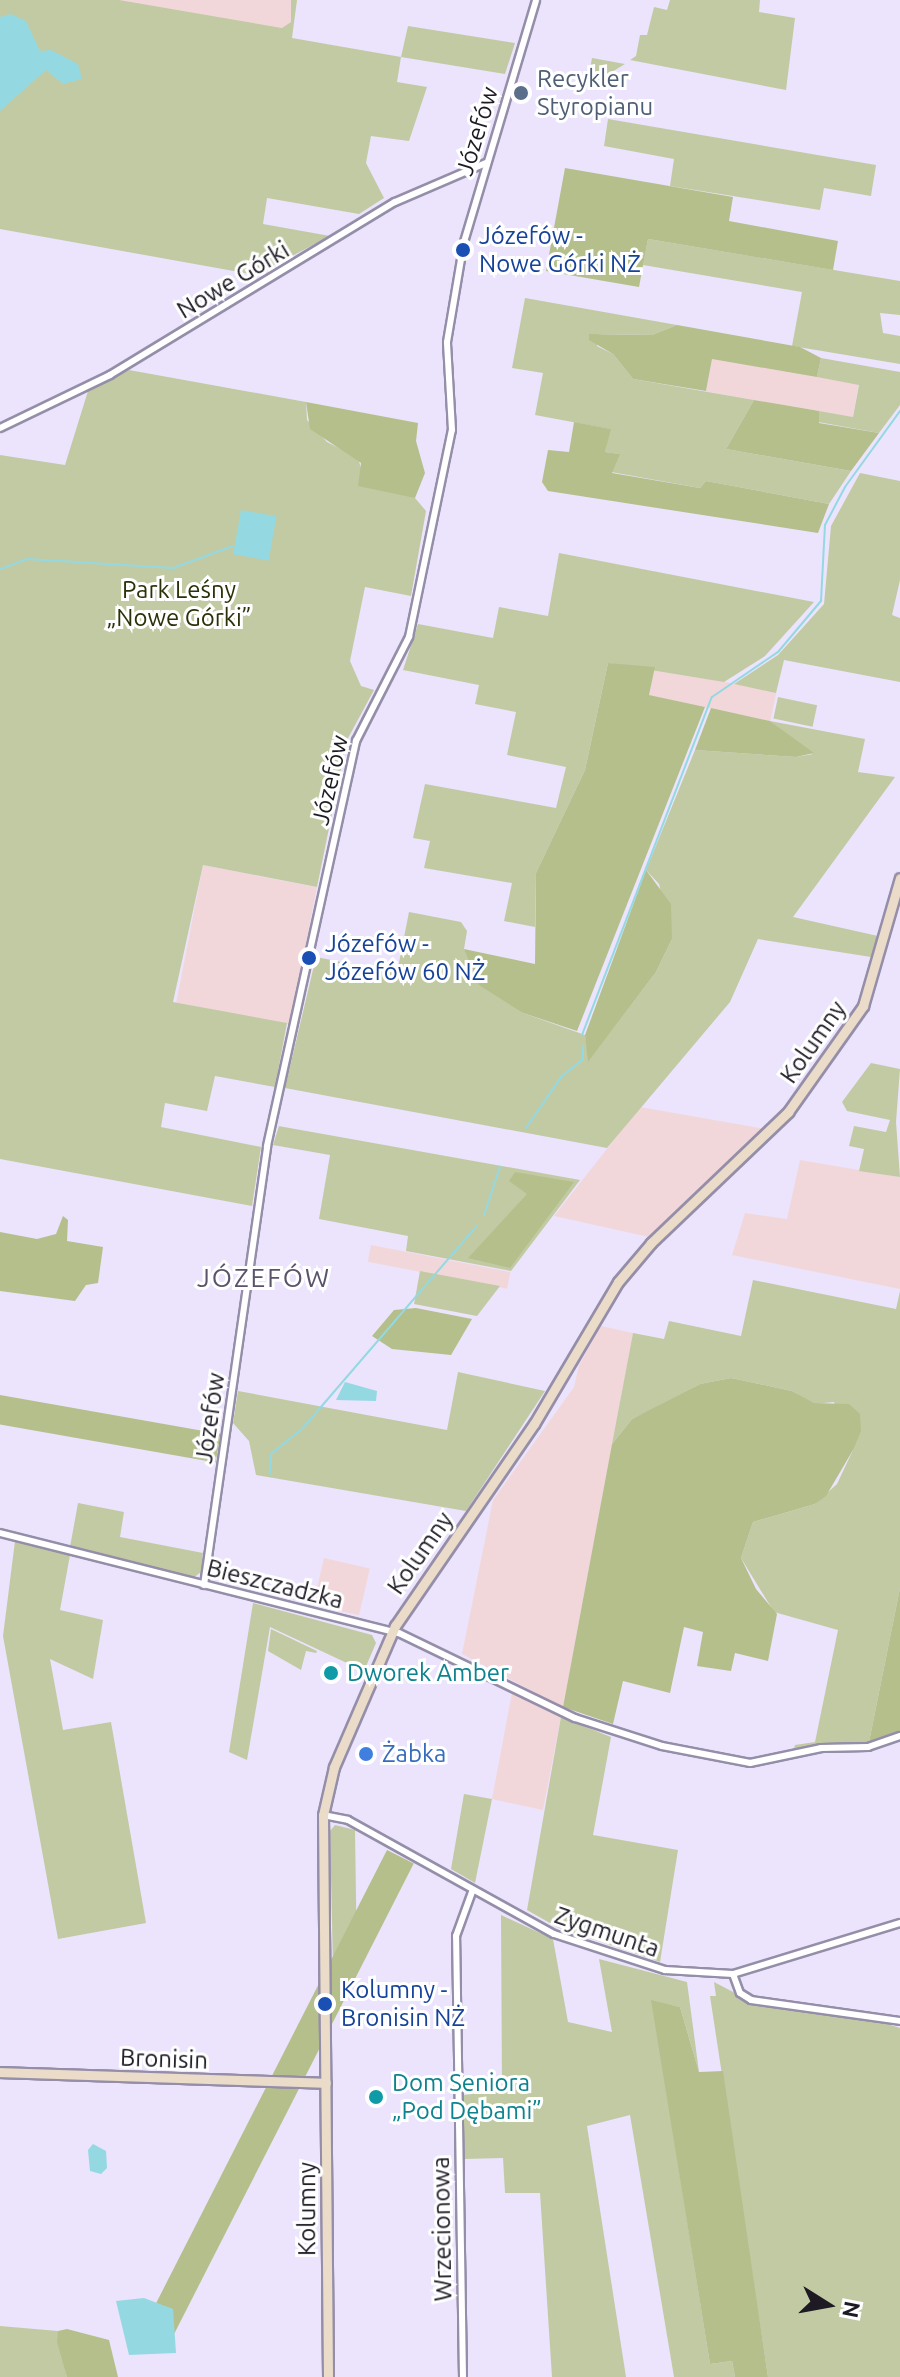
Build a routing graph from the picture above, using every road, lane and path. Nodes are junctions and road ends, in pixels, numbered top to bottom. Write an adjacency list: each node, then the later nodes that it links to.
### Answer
1 (536, 0): 2 (street, Józefów)
2 (486, 163): 3 (street, Nowe Górki); 6 (street, Józefów)
3 (0, 428)
4 (900, 878): 7 (street, Kolumny)
5 (0, 1533): 6 (street, Bieszczadzka)
6 (204, 1585): 7 (street, Bieszczadzka)
7 (391, 1633): 8 (street, Bieszczadzka); 9 (street, Kolumny)
8 (900, 1736)
9 (323, 1815): 10 (street, Zygmunta); 15 (street, Kolumny)
10 (472, 1892): 12 (street, Zygmunta); 17 (street, Wrzecionowa)
11 (900, 1923): 12 (street, Zygmunta)
12 (733, 1974): 13 (street)
13 (900, 2021)
14 (0, 2072): 15 (street, Bronisin)
15 (326, 2083): 16 (street, Kolumny)
16 (328, 2377)
17 (463, 2377)

